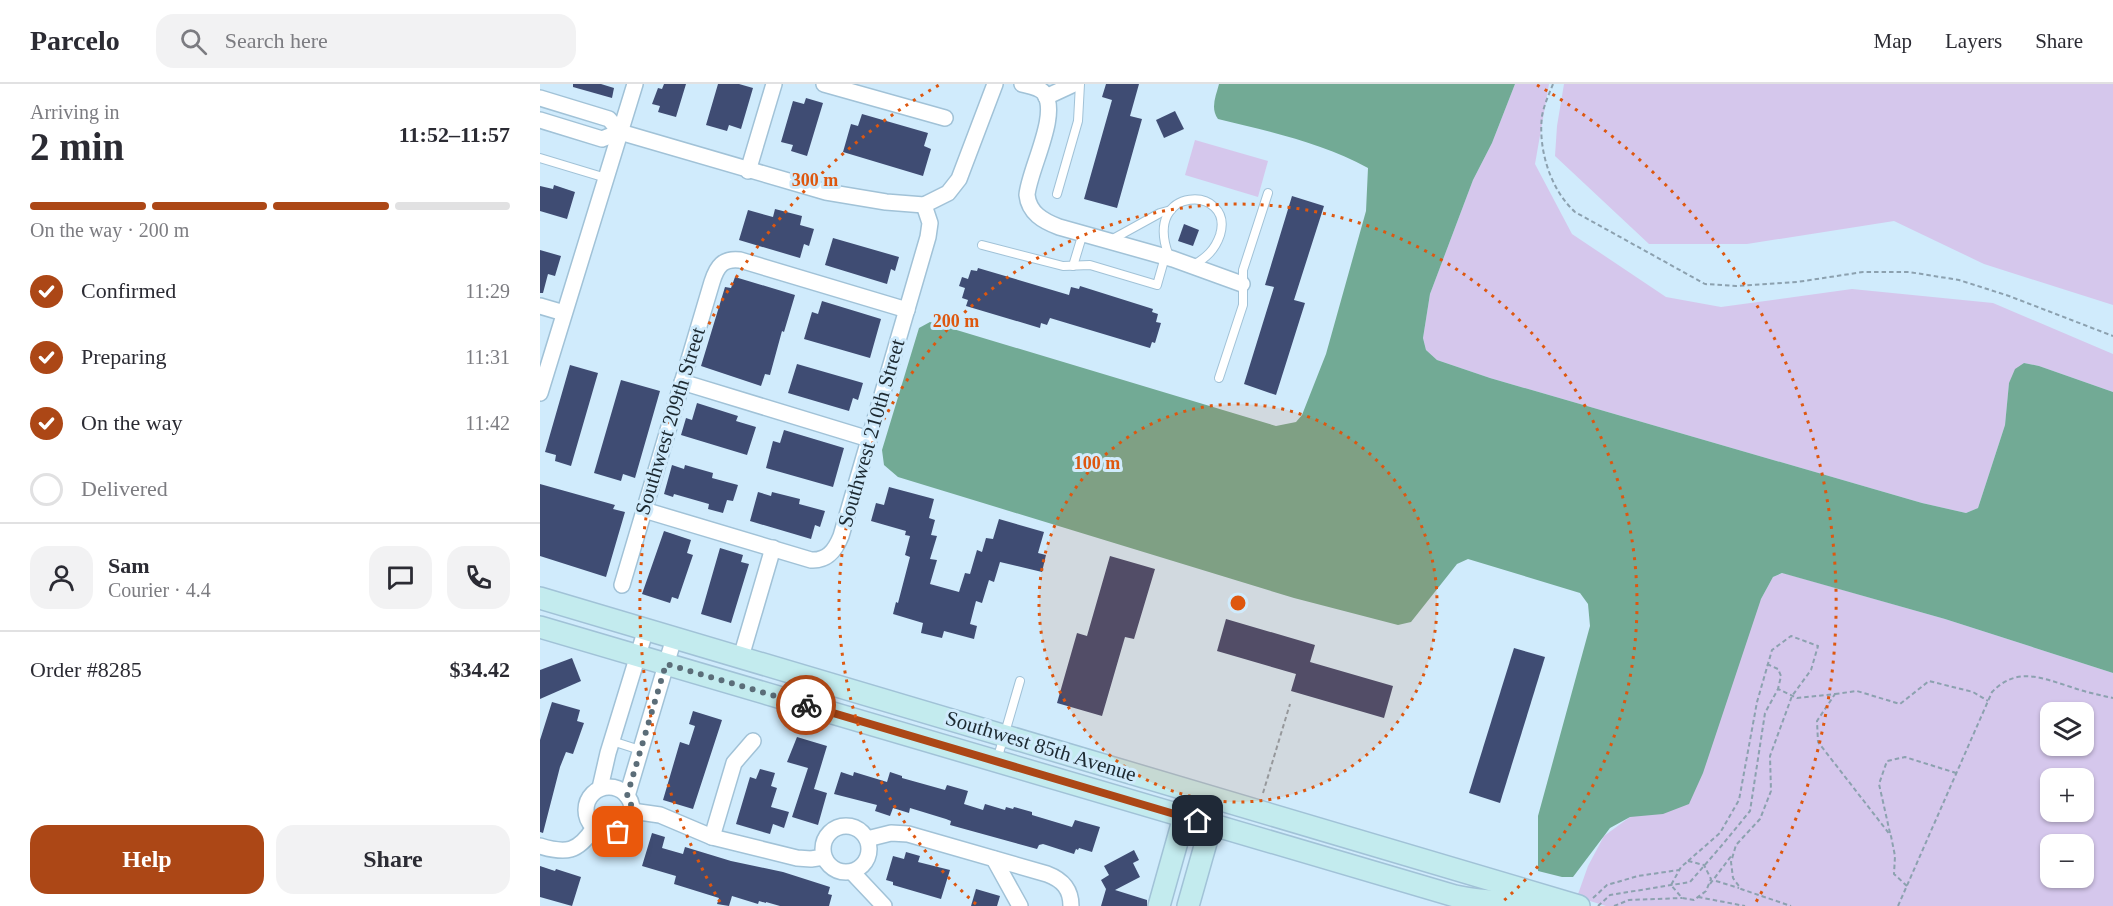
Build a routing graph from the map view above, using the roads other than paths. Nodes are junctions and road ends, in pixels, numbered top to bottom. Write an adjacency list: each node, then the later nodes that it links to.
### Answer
1 (635, 84): 12 (street)
2 (774, 84): 14 (street)
3 (824, 84): 10 (street)
4 (995, 84): 18 (street)
5 (1022, 84): 9 (street)
6 (1074, 84): 9 (street)
7 (1080, 84): 17 (lane)
8 (542, 96): 12 (street)
9 (1046, 97): 20 (street)
10 (945, 118)
11 (540, 120): 12 (street)
12 (620, 132): 14 (street); 15 (street)
13 (540, 158): 15 (lane)
14 (748, 171): 18 (street)
15 (606, 178): 29 (street)
16 (1268, 193): 26 (lane)
17 (1058, 194)
18 (924, 205): 28 (street, Southwest 210th Street)
19 (1171, 210): 21 (lane); 23 (lane); 25 (lane)
20 (1083, 233): 21 (street); 24 (lane)
21 (1110, 241): 23 (street)
22 (982, 245): 24 (lane)
23 (1167, 257): 24 (lane); 25 (street)
24 (1073, 266)
25 (1192, 266): 26 (street)
26 (1242, 284): 30 (lane)
27 (540, 306): 29 (street)
28 (907, 310): 31 (street, Southwest 209th Street); 33 (street, Southwest 210th Street)
29 (564, 313): 32 (street)
30 (1219, 378)
31 (682, 382): 33 (street); 34 (street, Southwest 209th Street)
32 (541, 387)
33 (869, 439): 35 (street, Southwest 210th Street)
34 (644, 510): 35 (street); 36 (street, Southwest 209th Street)
35 (773, 548): 42 (street)
36 (622, 585)
37 (540, 598): 39 (street, Southwest 85th Avenue)
38 (540, 627): 41 (street, Southwest 85th Avenue)
39 (646, 629): 40 (street, Southwest 85th Avenue); 41 (street)
40 (674, 638): 42 (street, Southwest 85th Avenue); 43 (street)
41 (638, 656): 43 (street, Southwest 85th Avenue); 46 (street)
42 (741, 657): 45 (street, Southwest 85th Avenue)
43 (666, 664): 48 (street); 49 (street, Southwest 85th Avenue)
44 (1020, 681): 45 (lane)
45 (1005, 735): 49 (lane); 51 (street, Southwest 85th Avenue)
46 (612, 741): 48 (lane); 50 (street)
47 (753, 741): 57 (street)
48 (640, 750): 52 (street)
49 (997, 762): 54 (street, Southwest 85th Avenue)
50 (600, 788): 52 (street); 56 (street)
51 (1206, 795): 54 (street); 55 (street); 63 (street, Southwest 85th Avenue)
52 (627, 796): 53 (street)
53 (632, 811): 56 (street); 57 (street)
54 (1184, 818): 55 (street, Southwest 85th Avenue); 68 (street)
55 (1211, 825): 63 (street, Southwest 85th Avenue); 69 (street)
56 (593, 829): 59 (street)
57 (712, 837): 60 (street)
58 (867, 839): 60 (street); 61 (street); 62 (street)
59 (540, 846)
60 (824, 857): 62 (street)
61 (994, 859): 66 (street); 67 (street)
62 (852, 872): 65 (street)
63 (1541, 896): 64 (street, Southwest 85th Avenue)
64 (1585, 903)
65 (884, 906)
66 (1020, 906)
67 (1071, 906)
68 (1159, 906)
69 (1188, 906)

